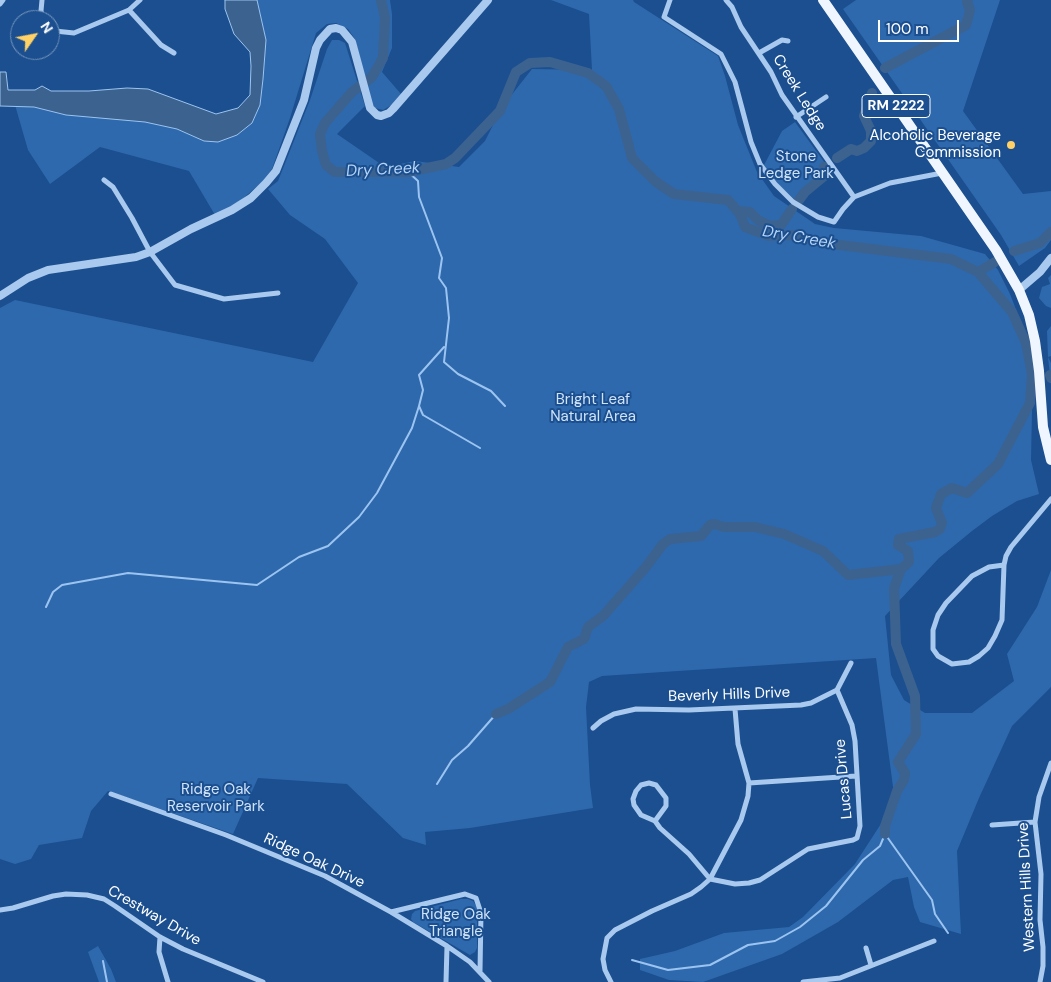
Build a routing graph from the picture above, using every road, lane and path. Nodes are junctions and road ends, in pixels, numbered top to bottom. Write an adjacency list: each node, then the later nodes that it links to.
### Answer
1 (3, 0): 7 (street)
2 (140, 0): 8 (street)
3 (488, 0): 18 (street)
4 (670, 0): 17 (street)
5 (726, 0): 12 (street, Creek Ledge)
6 (822, 0): 15 (main road, RM 2222)
7 (0, 4)
8 (129, 10): 9 (street); 11 (street)
9 (60, 32)
10 (788, 41): 12 (street)
11 (174, 53)
12 (759, 53): 14 (street, Creek Ledge)
13 (826, 96): 14 (street)
14 (796, 117): 17 (street, Creek Ledge)
15 (942, 173): 17 (street); 20 (main road, RM 2222)
16 (104, 180): 18 (street)
17 (854, 197)
18 (150, 252): 21 (street); 22 (street)
19 (1051, 258): 20 (street)
20 (1019, 290): 23 (main road, RM 2222)
21 (278, 293)
22 (0, 296)
23 (1051, 460)
24 (1051, 499): 25 (street)
25 (1004, 565): 25 (street)
26 (851, 663): 27 (street)
27 (838, 690): 28 (street, Beverly Hills Drive); 31 (street, Lucas Drive)
28 (735, 709): 29 (street, Beverly Hills Drive); 32 (street)
29 (593, 728)
30 (1051, 763): 35 (street, Western Hills Drive)
31 (856, 776): 32 (street); 37 (street, Lucas Drive)
32 (749, 783): 37 (street)
33 (111, 794): 39 (street, Ridge Oak Drive)
34 (655, 821): 34 (street); 37 (street)
35 (1035, 822): 36 (street); 52 (street, Western Hills Drive)
36 (992, 825)
37 (710, 879): 50 (street)
38 (0, 910): 40 (street, Crestway Drive)
39 (391, 912): 42 (street, Ridge Oak Drive); 45 (street)
40 (160, 937): 46 (street); 47 (street, Crestway Drive)
41 (934, 941): 44 (street)
42 (447, 946): 45 (street, Ridge Oak Drive); 48 (street)
43 (866, 948): 44 (street)
44 (871, 965): 51 (street)
45 (480, 971): 49 (street, Ridge Oak Drive)
46 (168, 982)
47 (263, 982)
48 (446, 982)
49 (489, 982)
50 (611, 982)
51 (803, 982)
52 (1040, 982)

